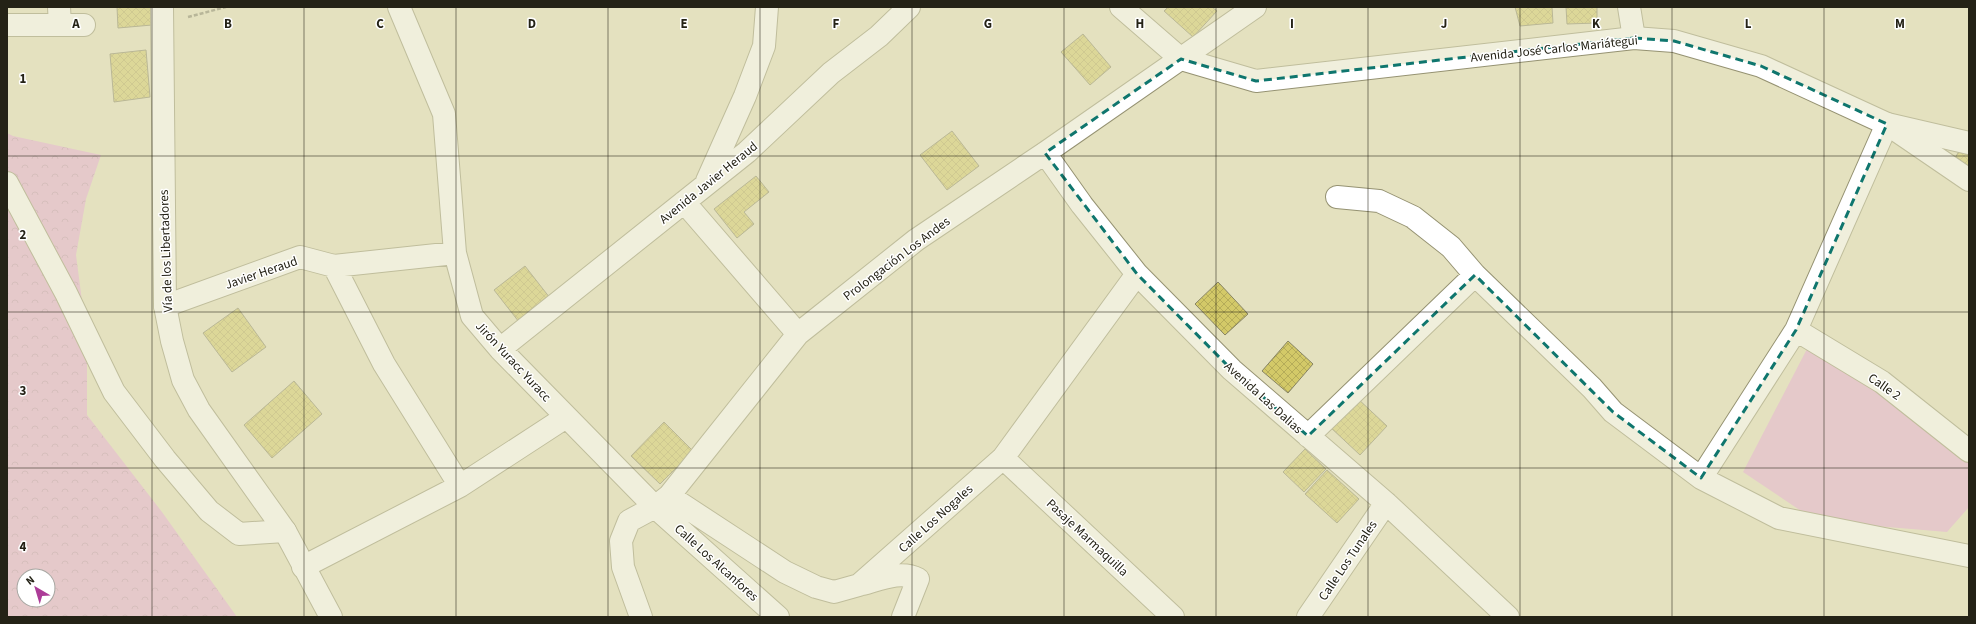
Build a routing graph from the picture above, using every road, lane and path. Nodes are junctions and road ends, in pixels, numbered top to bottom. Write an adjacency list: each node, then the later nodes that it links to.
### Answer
1 (226, 7): 8 (path)
2 (767, 7): 19 (main road)
3 (909, 7): 19 (main road, Avenida Javier Heraud)
4 (1121, 7): 13 (main road)
5 (1255, 7): 13 (main road, Prolongación Los Andes)
6 (1629, 7): 12 (main road)
7 (407, 9): 22 (main road, Jirón Yuracc Yuracc)
8 (162, 15): 26 (main road, Vía de los Libertadores)
9 (59, 16): 10 (main road); 11 (main road)
10 (7, 25)
11 (84, 25)
12 (1634, 38): 13 (main road, Avenida José Carlos Mariátegui); 14 (main road, Avenida José Carlos Mariátegui)
13 (1181, 59): 16 (main road, Prolongación Los Andes)
14 (1887, 124): 15 (main road); 17 (main road, Avenida José Carlos Mariátegui); 27 (main road)
15 (1969, 143)
16 (1045, 153): 24 (main road, Avenida Las Dalias); 28 (main road, Prolongación Los Andes)
17 (1969, 180)
18 (7, 183): 38 (main road)
19 (705, 184): 21 (main road, Avenida Javier Heraud)
20 (1337, 197): 25 (main road)
21 (684, 202): 28 (main road); 29 (main road, Avenida Javier Heraud)
22 (455, 254): 23 (main road, Javier Heraud); 29 (main road, Jirón Yuracc Yuracc)
23 (334, 266): 26 (main road, Javier Heraud); 35 (main road)
24 (1137, 274): 31 (main road, Avenida Las Dalias); 33 (main road, Calle Los Nogales)
25 (1475, 275): 31 (main road); 34 (main road)
26 (165, 306): 38 (main road, Vía de los Libertadores)
27 (1796, 330): 32 (main road, Calle 2); 34 (main road)
28 (798, 334): 36 (main road, Prolongación Los Andes)
29 (500, 349): 30 (main road, Jirón Yuracc Yuracc)
30 (566, 417): 35 (main road); 36 (main road, Jirón Yuracc Yuracc)
31 (1308, 436): 37 (main road, Avenida Las Dalias)
32 (1969, 451)
33 (1003, 458): 41 (main road, Calle Los Nogales); 46 (main road, Pasaje Marmaquilla)
34 (1700, 478): 39 (main road)
35 (460, 486): 40 (main road)
36 (662, 501): 41 (main road, Calle Los Nogales); 43 (main road); 44 (main road, Calle Los Alcanfores)
37 (1386, 503): 47 (main road, Calle Los Tunales); 48 (main road, Avenida Las Dalias)
38 (285, 531): 40 (main road, Vía de los Libertadores)
39 (1969, 556)
40 (303, 567): 42 (main road, Vía de los Libertadores)
41 (860, 585): 45 (main road)
42 (331, 617)
43 (641, 617)
44 (778, 617)
45 (903, 617)
46 (1173, 617)
47 (1308, 617)
48 (1508, 617)

